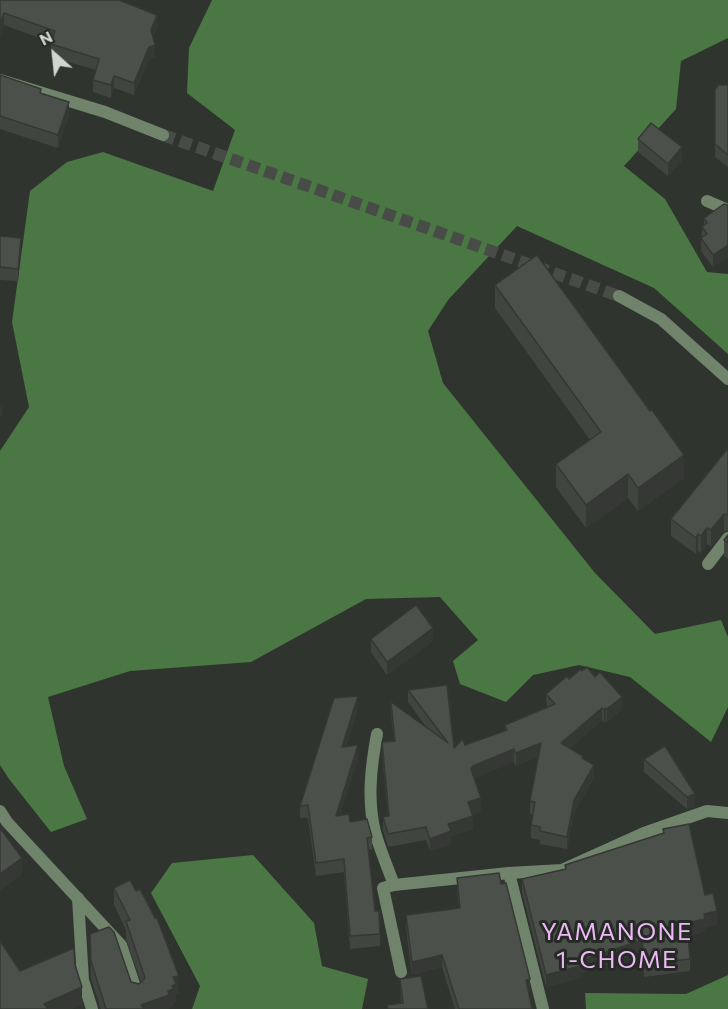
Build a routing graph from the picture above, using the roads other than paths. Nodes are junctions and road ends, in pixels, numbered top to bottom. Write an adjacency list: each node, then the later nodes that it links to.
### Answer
1 (0, 80): 2 (street)
2 (163, 135)
3 (707, 201): 4 (street)
4 (728, 210)
5 (619, 297): 6 (street)
6 (728, 379)
7 (728, 538): 8 (street)
8 (708, 564)
9 (377, 734): 13 (street)
10 (0, 811): 14 (street)
11 (728, 813): 12 (street)
12 (509, 873): 13 (street); 18 (street)
13 (394, 885): 15 (street)
14 (78, 898): 16 (street); 17 (street)
15 (401, 972)
16 (137, 993)
17 (92, 1009)
18 (543, 1009)

